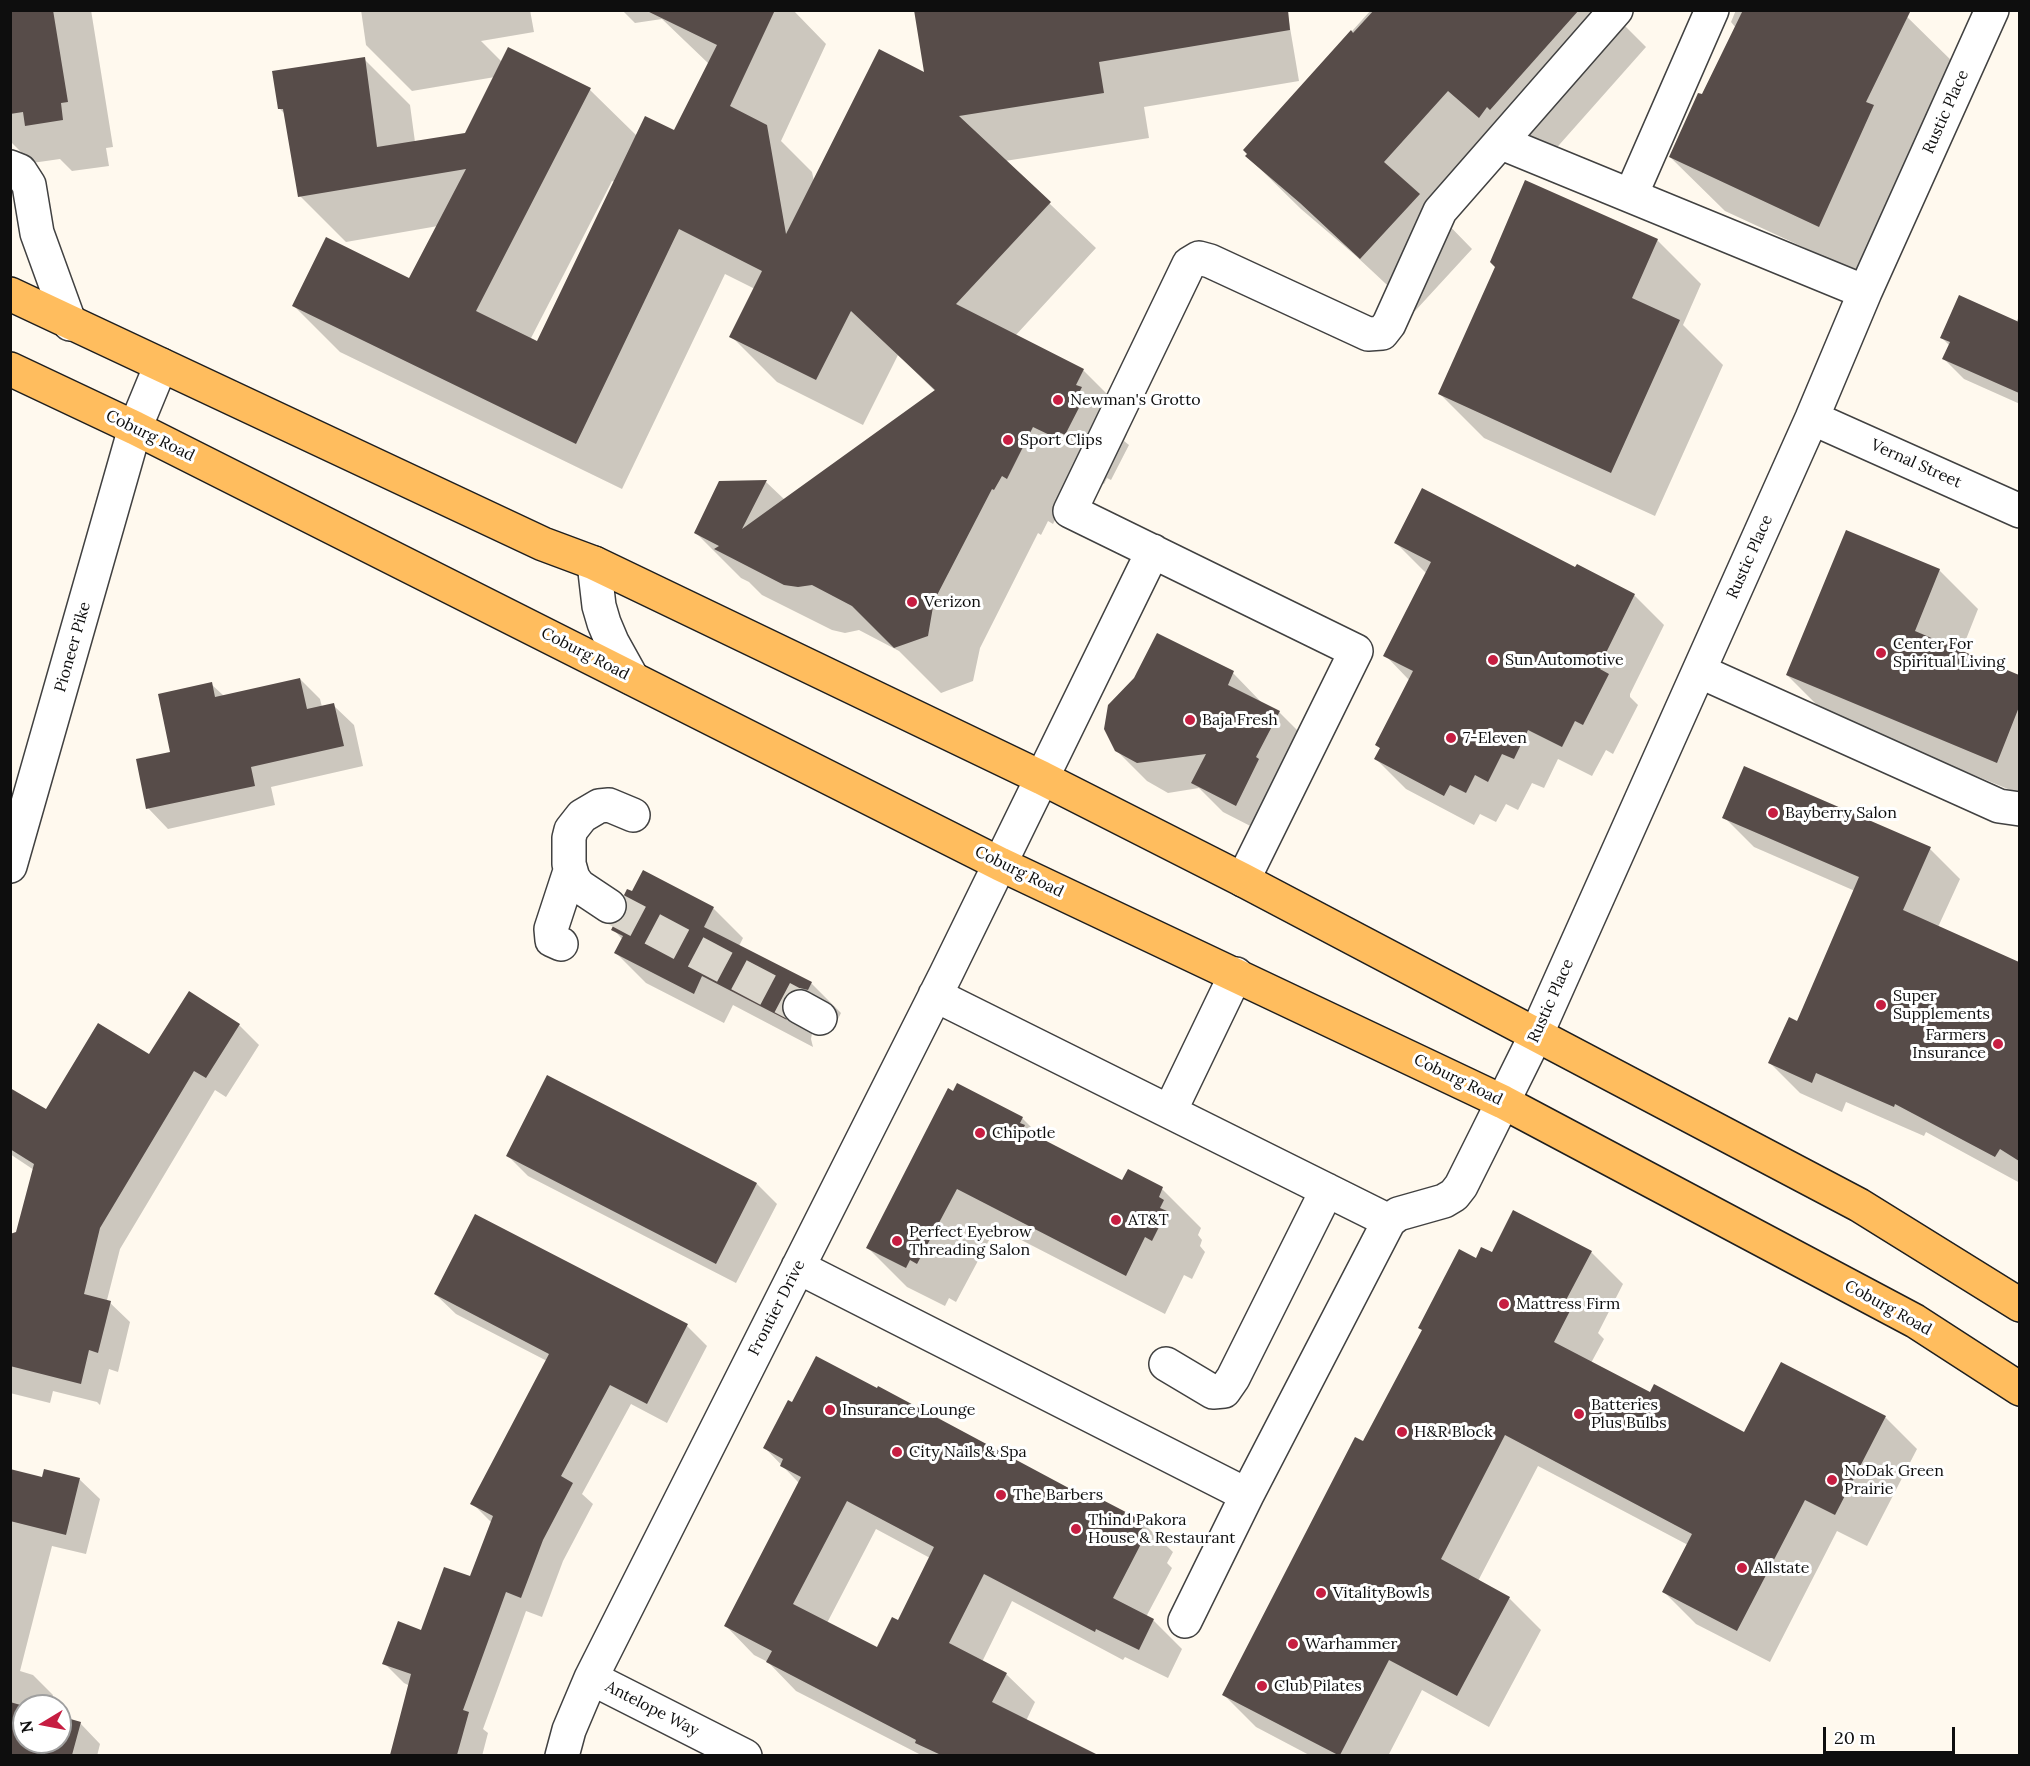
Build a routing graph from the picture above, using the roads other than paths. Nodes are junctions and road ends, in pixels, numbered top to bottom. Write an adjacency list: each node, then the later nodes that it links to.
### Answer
1 (1616, 10): 4 (street)
2 (1712, 10): 6 (street)
3 (1992, 10): 7 (street, Rustic Place)
4 (1502, 142): 6 (street); 15 (street)
5 (10, 167): 9 (street)
6 (1631, 195): 7 (street)
7 (1865, 292): 12 (street, Rustic Place)
8 (10, 294): 9 (main road)
9 (70, 324): 10 (main road)
10 (161, 365): 13 (street, Pioneer Pike); 16 (main road)
11 (10, 369): 13 (main road, Coburg Road)
12 (1812, 418): 14 (street, Vernal Street); 17 (street, Rustic Place)
13 (135, 428): 18 (main road, Coburg Road); 23 (street, Pioneer Pike)
14 (2019, 510)
15 (1154, 551): 19 (street, Frontier Drive); 25 (street)
16 (594, 563): 18 (street); 19 (main road)
17 (1699, 671): 20 (street); 30 (street, Rustic Place)
18 (632, 678): 22 (main road, Coburg Road)
19 (1042, 778): 22 (street, Frontier Drive); 25 (main road)
20 (2019, 809)
21 (633, 815): 24 (street)
22 (1000, 864): 28 (main road, Coburg Road); 29 (street, Frontier Drive)
23 (10, 866)
24 (570, 871): 26 (street); 27 (street)
25 (1244, 880): 30 (main road)
26 (609, 906)
27 (561, 944)
28 (1236, 974): 31 (main road, Coburg Road); 32 (street)
29 (935, 996): 32 (street); 35 (street, Frontier Drive)
30 (1536, 1035): 31 (street, Rustic Place); 36 (main road)
31 (1503, 1102): 34 (street, Rustic Place); 38 (main road, Coburg Road)
32 (1170, 1112): 33 (street)
33 (1327, 1190): 34 (street); 37 (street)
34 (1389, 1221): 39 (street)
35 (798, 1267): 39 (street); 41 (street, Frontier Drive)
36 (2019, 1305)
37 (1166, 1364)
38 (2019, 1389)
39 (1247, 1496): 40 (street)
40 (1185, 1621)
41 (591, 1678): 42 (street, Frontier Drive); 43 (street, Antelope Way)
42 (562, 1755)
43 (745, 1755)

